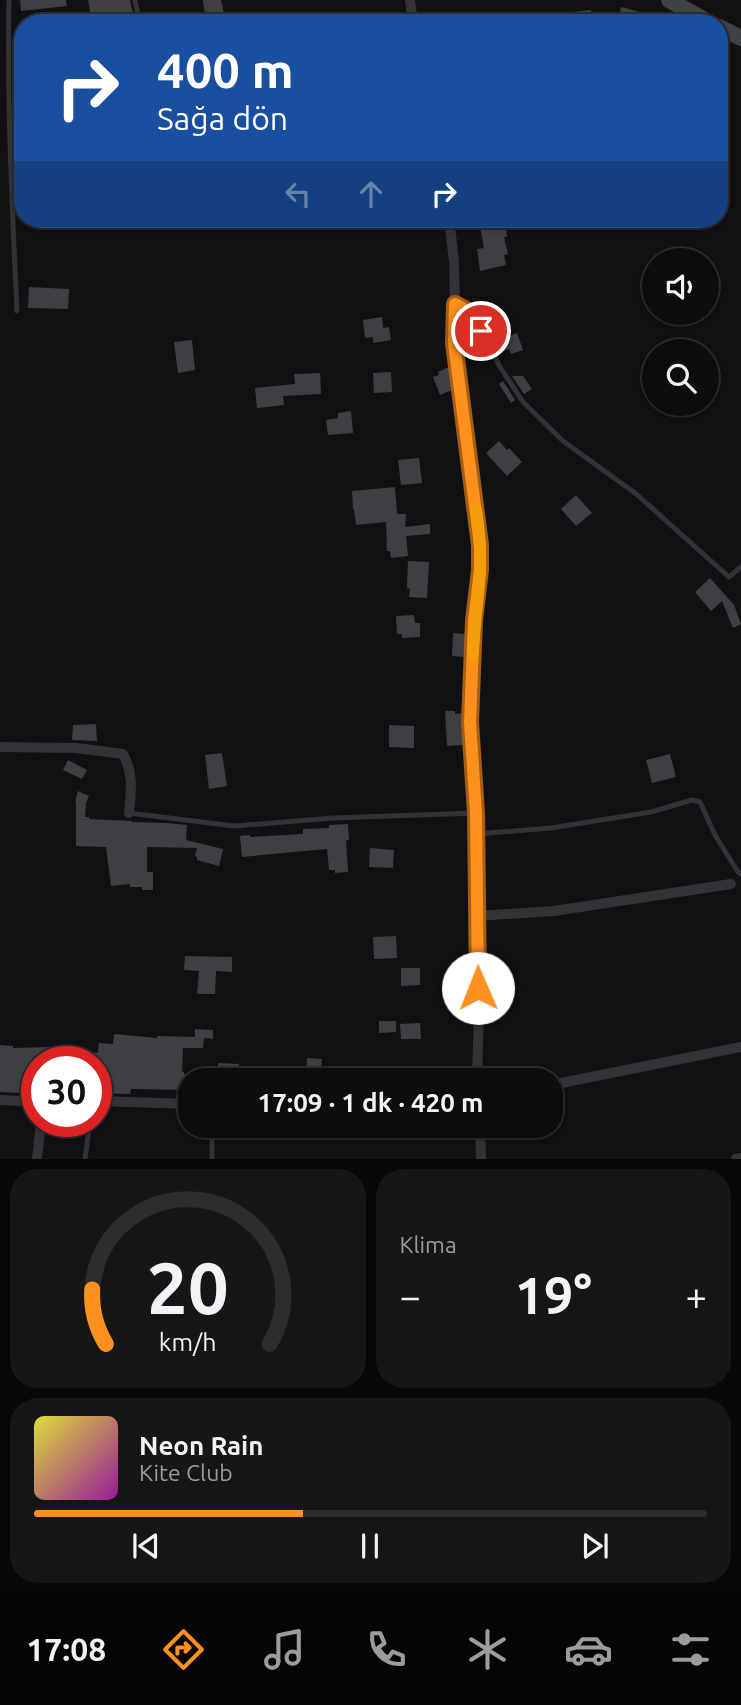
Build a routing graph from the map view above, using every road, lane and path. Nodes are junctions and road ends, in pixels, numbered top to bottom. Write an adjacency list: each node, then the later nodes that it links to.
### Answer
1 (9, 0): 6 (lane)
2 (668, 0): 3 (street)
3 (694, 14)
4 (450, 228): 5 (street)
5 (455, 304): 7 (lane); 9 (street)
6 (17, 311)
7 (741, 567)
8 (0, 747): 10 (street)
9 (476, 813): 10 (lane); 11 (street)
10 (129, 814)
11 (477, 834): 12 (lane); 14 (street)
12 (741, 874)
13 (731, 884): 14 (street)
14 (476, 916): 16 (street)
15 (741, 1047): 17 (street)
16 (477, 1068)
17 (563, 1083)
18 (0, 1100): 19 (street)
19 (21, 1101)
20 (112, 1102): 21 (street)
21 (178, 1104)
22 (39, 1137): 26 (street)
23 (88, 1137): 27 (lane)
24 (212, 1138): 28 (lane)
25 (481, 1138): 29 (street)
26 (37, 1159)
27 (85, 1159)
28 (212, 1159)
29 (481, 1159)

